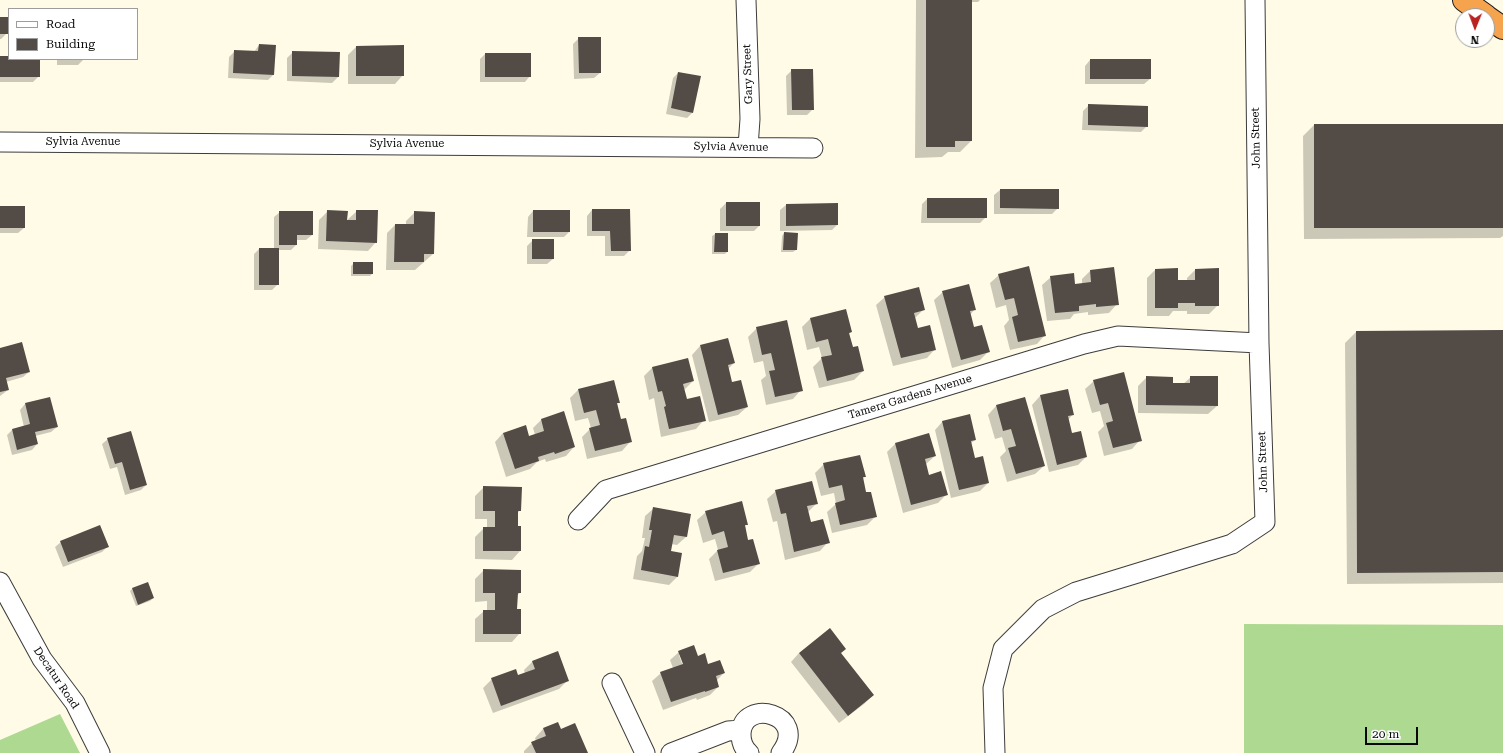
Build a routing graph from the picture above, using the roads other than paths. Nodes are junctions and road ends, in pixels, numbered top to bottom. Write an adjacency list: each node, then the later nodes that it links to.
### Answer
1 (746, 0): 6 (street, Gary Street)
2 (1255, 0): 8 (street, John Street)
3 (1464, 0): 4 (highway)
4 (1475, 8)
5 (0, 142): 6 (street, Sylvia Avenue)
6 (748, 147): 7 (street, Sylvia Avenue)
7 (813, 148)
8 (1259, 343): 9 (street, Tamera Gardens Avenue); 18 (street, John Street)
9 (578, 520)
10 (0, 582): 13 (street, Decatur Road)
11 (612, 683): 14 (street)
12 (741, 730): 15 (street); 16 (street); 17 (street)
13 (100, 753)
14 (644, 753)
15 (671, 753)
16 (749, 753)
17 (780, 753)
18 (995, 753)

